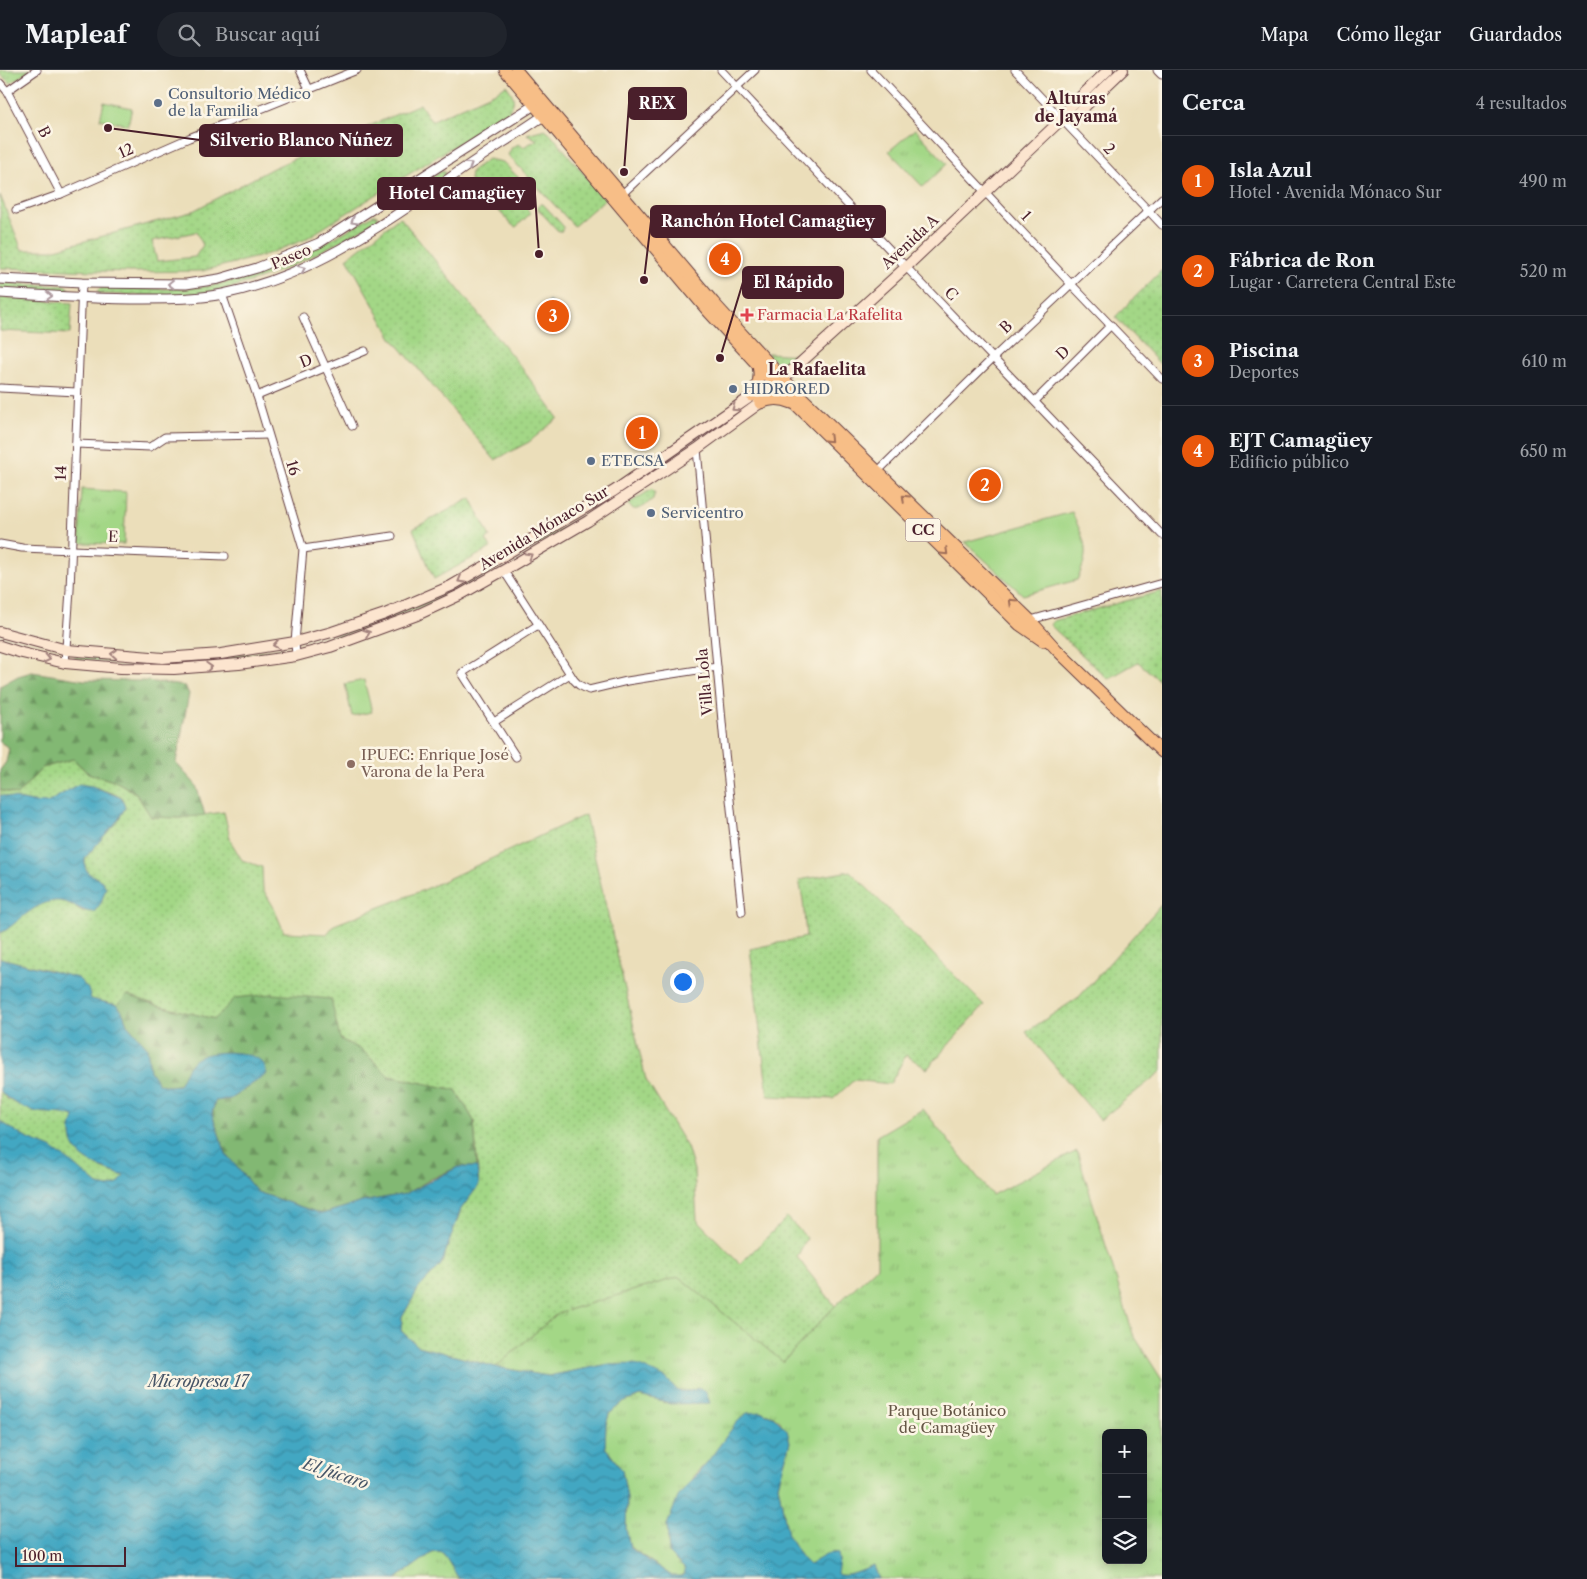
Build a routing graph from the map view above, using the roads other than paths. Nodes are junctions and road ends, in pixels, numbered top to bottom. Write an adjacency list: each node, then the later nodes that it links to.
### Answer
1 (38, 70): 18 (street)
2 (300, 70): 17 (street)
3 (357, 70): 17 (street, 12)
4 (506, 70): 19 (main road, CC)
5 (516, 70): 19 (main road, CC)
6 (721, 70): 16 (street, C)
7 (755, 70): 16 (street)
8 (871, 70): 22 (street, 1)
9 (1015, 70): 21 (street, 2)
10 (1108, 70): 14 (main road, Avenida A)
11 (1123, 70): 14 (main road, Avenida A)
12 (1158, 70): 13 (street)
13 (1162, 74)
14 (1103, 82): 21 (main road, Avenida A)
15 (0, 83): 18 (street, B)
16 (738, 87): 24 (street); 31 (street, C)
17 (309, 89): 23 (street, 12)
18 (7, 90): 23 (street, B)
19 (538, 103): 20 (main road, CC); 26 (street, Paseo)
20 (548, 113): 24 (main road, CC); 29 (street, Paseo, one-way to 20)
21 (1062, 119): 22 (main road, Avenida A); 28 (street, 2)
22 (985, 193): 31 (main road, Avenida A); 34 (street, 1)
23 (61, 194): 27 (street, 12)
24 (618, 197): 42 (main road, CC); 45 (main road, CC)
25 (1162, 198): 28 (street, B)
26 (382, 204): 29 (street); 33 (street, Paseo, one-way to 33)
27 (16, 210)
28 (1148, 211): 30 (street, 2); 34 (street, B)
29 (393, 217): 36 (street, Paseo, one-way to 29)
30 (1162, 225)
31 (906, 267): 41 (street, C); 45 (main road, Avenida A)
32 (0, 278): 33 (street, Paseo)
33 (82, 283): 37 (street, 14)
34 (1071, 284): 39 (street, 1); 41 (street, B)
35 (0, 294): 37 (street, Paseo, one-way to 37)
36 (222, 294): 37 (street, Paseo); 48 (street, 16)
37 (81, 298): 47 (street, 14)
38 (303, 317): 43 (street)
39 (1112, 325): 44 (street, 1); 50 (street, D)
40 (365, 351): 43 (street, D)
41 (993, 358): 50 (street, C); 57 (street, B)
42 (758, 366): 45 (main road, CC); 49 (main road)
43 (325, 368): 48 (street, D); 52 (street)
44 (1162, 379)
45 (779, 382): 49 (main road, Avenida Mónaco Sur); 51 (main road, CC); 57 (main road, CC)
46 (0, 388): 47 (street)
47 (77, 392): 55 (street, 14)
48 (257, 396): 53 (street, 16)
49 (756, 400): 51 (main road); 54 (main road, Avenida Mónaco Sur, one-way to 54); 56 (main road, Avenida Mónaco Sur)
50 (1035, 401): 61 (street, C)
51 (794, 404): 57 (main road, CC, one-way to 57)
52 (352, 426)
53 (268, 435): 55 (street); 65 (street, 16)
54 (697, 435): 56 (main road); 58 (main road, Avenida Mónaco Sur)
55 (76, 444): 64 (street, 14)
56 (698, 449): 58 (main road, Avenida Mónaco Sur); 77 (street, Villa Lola)
57 (874, 475): 69 (main road, CC)
58 (617, 496): 59 (main road, Avenida Mónaco Sur); 60 (main road, Avenida Mónaco Sur)
59 (582, 511): 60 (main road); 72 (main road, Avenida Mónaco Sur, one-way to 72)
60 (588, 521): 67 (main road, Avenida Mónaco Sur, one-way to 60)
61 (1162, 534)
62 (392, 536): 65 (street)
63 (0, 544): 64 (street, E)
64 (71, 549): 66 (street, E); 74 (street, 14)
65 (303, 549): 72 (street, 16)
66 (225, 556)
67 (504, 570): 70 (street); 75 (main road, Avenida Mónaco Sur, one-way to 67)
68 (1162, 583): 69 (street)
69 (1025, 622): 80 (main road, CC)
70 (538, 625): 78 (street); 79 (street)
71 (0, 632): 74 (main road, Avenida Mónaco Sur)
72 (295, 642): 74 (main road, Avenida Mónaco Sur, one-way to 74); 75 (street, 16)
73 (0, 646): 76 (main road, Avenida Mónaco Sur, one-way to 76)
74 (67, 650): 76 (street, 14)
75 (296, 656): 76 (main road, Avenida Mónaco Sur, one-way to 75)
76 (66, 663)
77 (717, 667): 78 (street); 82 (street, Villa Lola)
78 (570, 674): 79 (street)
79 (494, 722): 81 (street)
80 (1162, 752)
81 (516, 757)
82 (742, 912)

